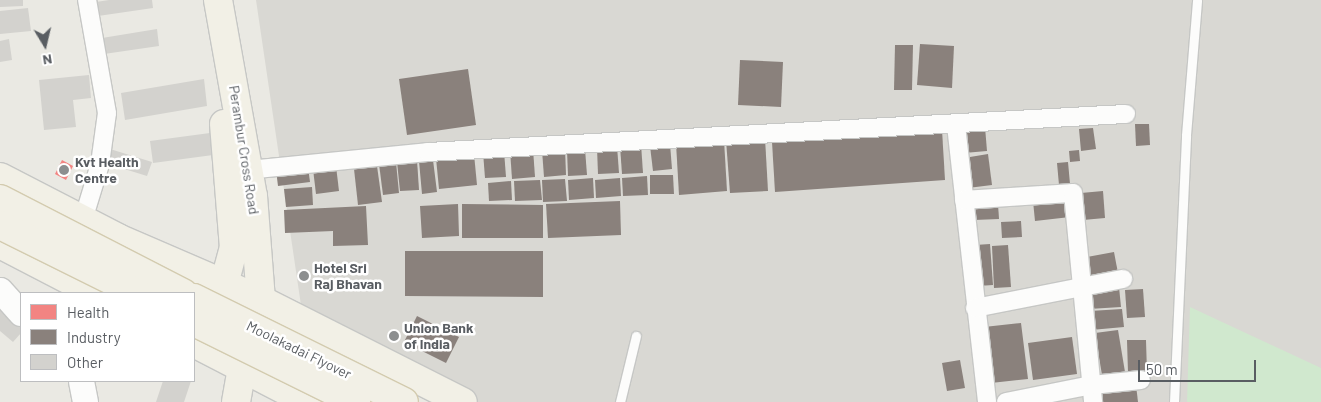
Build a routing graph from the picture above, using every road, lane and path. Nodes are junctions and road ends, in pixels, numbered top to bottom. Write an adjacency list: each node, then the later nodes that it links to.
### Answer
1 (88, 0): 11 (street)
2 (206, 0): 7 (main road, Perambur Cross Road)
3 (218, 0): 7 (main road, Perambur Cross Road)
4 (1197, 0): 46 (lane)
5 (1126, 114): 6 (street)
6 (956, 125): 7 (street); 10 (street)
7 (239, 171): 16 (main road, Perambur Cross Road); 24 (main road, Perambur Cross Road)
8 (0, 177): 11 (main road)
9 (0, 199): 22 (main road, bridge)
10 (964, 200): 18 (street); 25 (street)
11 (83, 220): 13 (main road)
12 (0, 225): 21 (main road, bridge)
13 (118, 238): 16 (main road); 20 (main road)
14 (0, 244): 19 (main road)
15 (1123, 279): 18 (street)
16 (224, 284): 24 (main road)
17 (0, 290): 26 (street)
18 (1080, 290): 25 (street); 34 (street)
19 (91, 292)
20 (93, 292)
21 (135, 292)
22 (181, 292)
23 (195, 298): 41 (main road, Moolakadai Flyover, bridge)
24 (261, 300): 30 (main road)
25 (975, 308): 44 (street)
26 (20, 312)
27 (195, 322): 40 (main road, Moolakadai Flyover, bridge)
28 (636, 336): 43 (lane)
29 (195, 343): 31 (main road)
30 (359, 351): 39 (main road); 42 (main road)
31 (249, 370): 36 (main road); 37 (main road); 38 (main road)
32 (1141, 380): 34 (street)
33 (81, 382): 35 (street)
34 (1093, 393): 45 (street)
35 (85, 402)
36 (236, 402)
37 (252, 402)
38 (308, 402)
39 (335, 402)
40 (356, 402)
41 (404, 402)
42 (463, 402)
43 (620, 402)
44 (987, 402)
45 (1006, 402)
46 (1174, 402)

